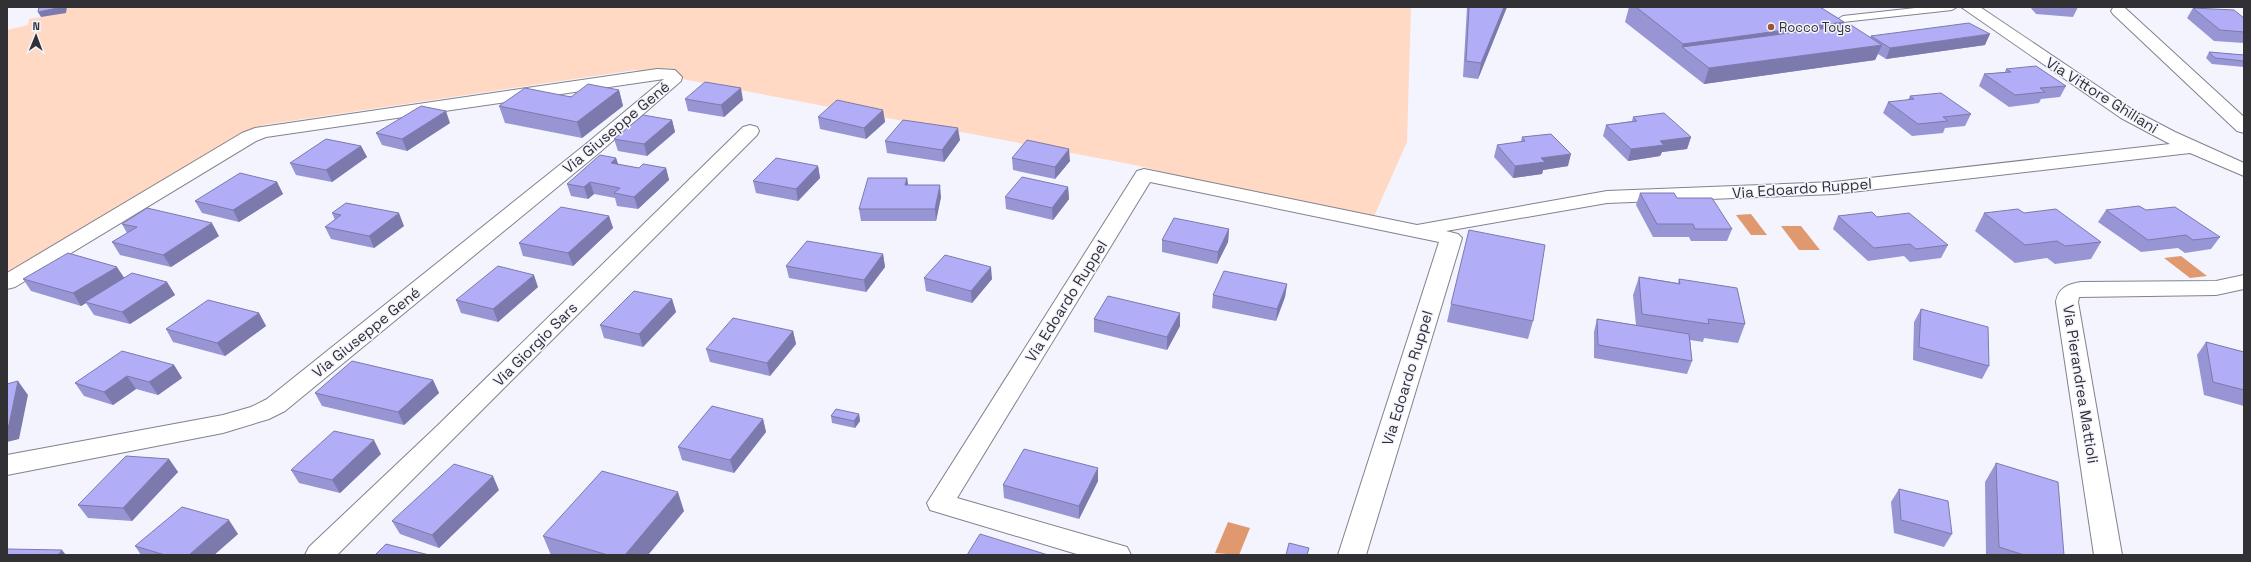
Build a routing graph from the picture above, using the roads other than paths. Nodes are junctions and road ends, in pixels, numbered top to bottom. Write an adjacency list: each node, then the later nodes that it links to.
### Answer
1 (1952, 7): 4 (lane)
2 (1969, 7): 7 (street, Via Vittore Ghiliani)
3 (2119, 11): 5 (street)
4 (1843, 19)
5 (2244, 127)
6 (750, 131): 13 (street, Via Giorgio Sars)
7 (2190, 147): 8 (street, Via Vittore Ghiliani); 9 (street, Via Edoardo Ruppel)
8 (2244, 170)
9 (1414, 230): 14 (street, Via Edoardo Ruppel); 15 (street, Via Edoardo Ruppel)
10 (7, 282): 12 (street, Via Giuseppe Gené)
11 (2244, 282): 16 (street, Via Pierandrea Mattioli)
12 (7, 465)
13 (318, 555)
14 (1117, 555)
15 (1352, 555)
16 (2108, 555)

